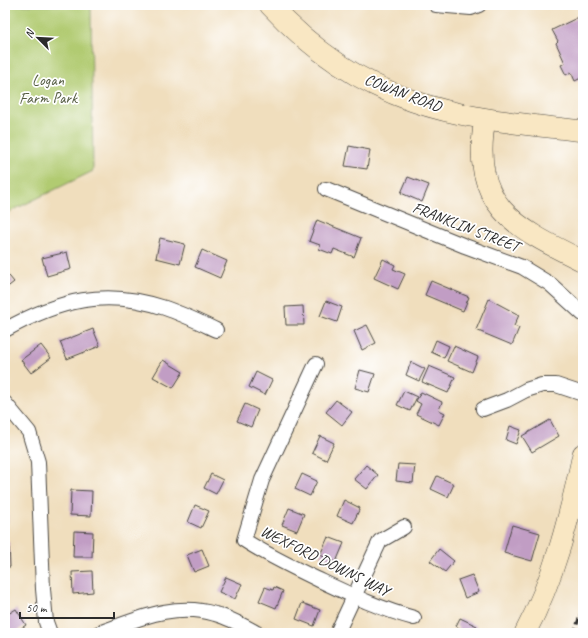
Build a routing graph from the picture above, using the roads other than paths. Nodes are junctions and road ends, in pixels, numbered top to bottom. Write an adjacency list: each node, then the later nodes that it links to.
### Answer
1 (270, 5): 4 (main road, COWAN ROAD)
2 (436, 5): 3 (street)
3 (479, 5)
4 (485, 119): 5 (main road, COWAN ROAD); 7 (main road)
5 (583, 131)
6 (326, 188): 8 (street, FRANKLIN STREET)
7 (583, 261)
8 (583, 314)
9 (5, 330): 10 (street)
10 (216, 330)
11 (316, 364): 17 (street, WEXFORD DOWNS WAY)
12 (583, 394): 14 (street)
13 (5, 403): 19 (street)
14 (483, 409)
15 (583, 454): 23 (main road)
16 (404, 527): 17 (street)
17 (354, 596): 18 (street, WEXFORD DOWNS WAY); 22 (street)
18 (414, 618)
19 (50, 633)
20 (99, 633): 21 (street)
21 (257, 633)
22 (337, 633)
23 (524, 633)

